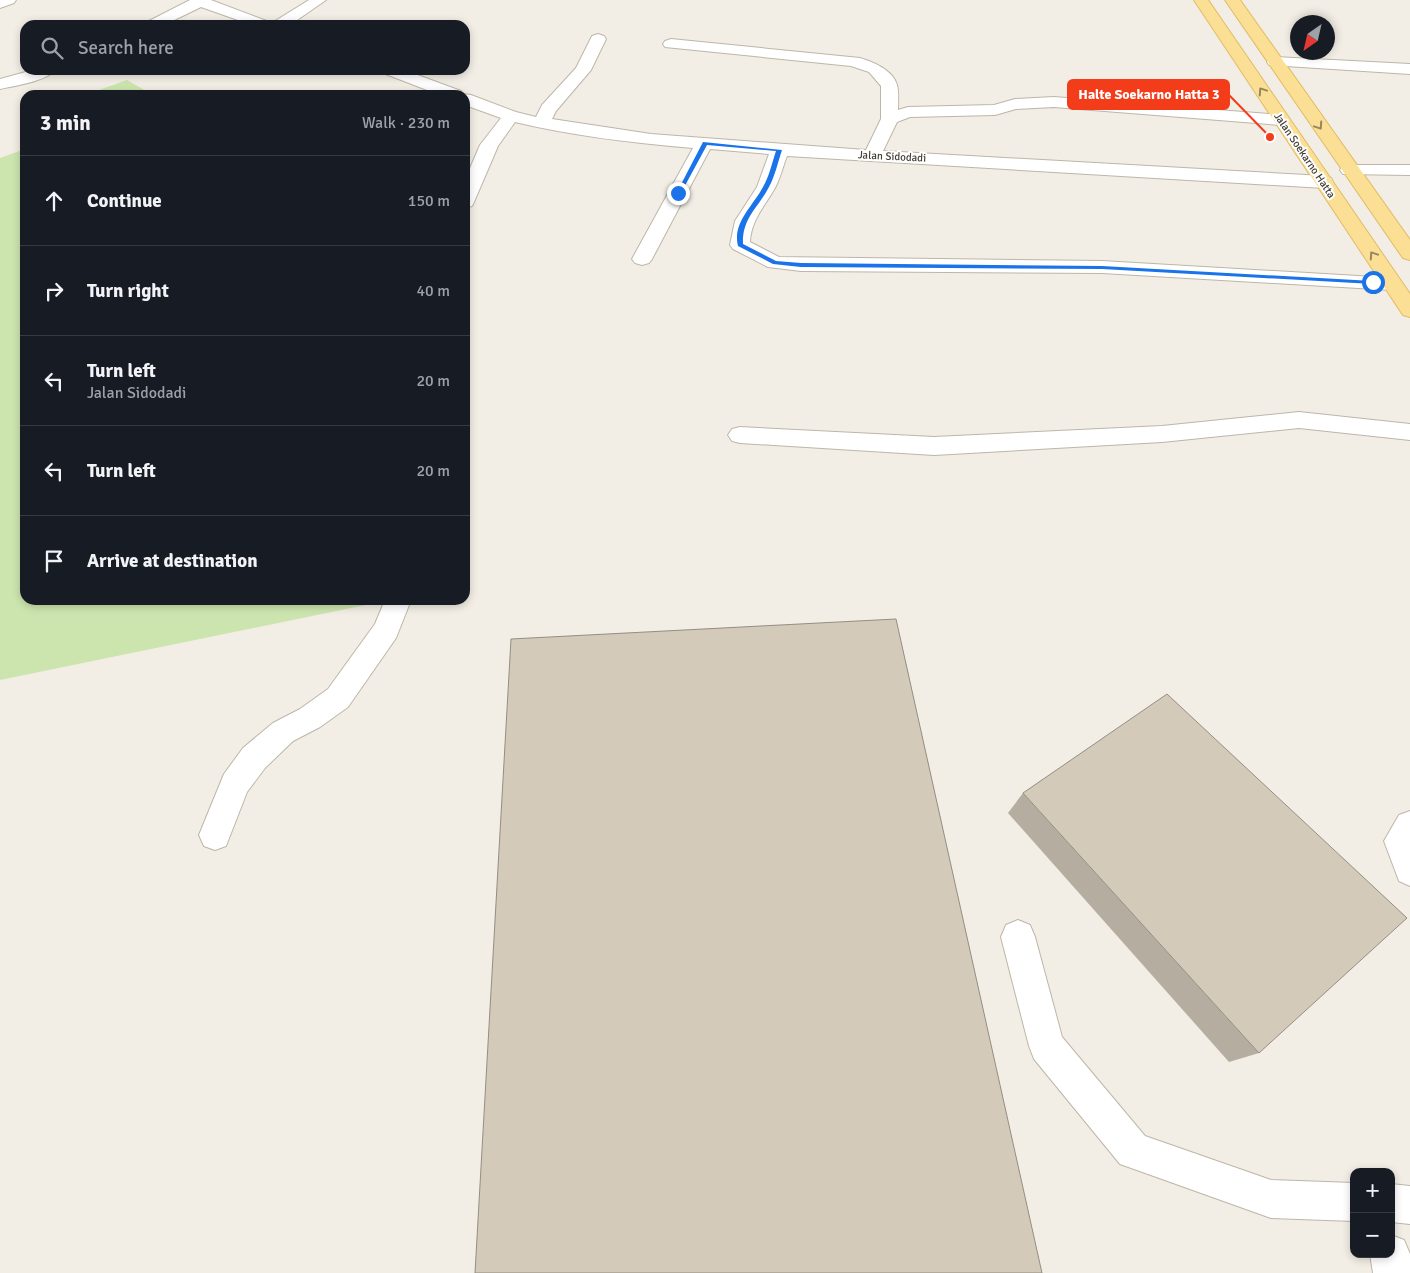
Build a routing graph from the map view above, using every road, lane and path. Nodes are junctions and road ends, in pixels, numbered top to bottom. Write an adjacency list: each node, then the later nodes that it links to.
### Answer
1 (9, 0): 6 (street)
2 (319, 0): 9 (street)
3 (1200, 0): 21 (main road, Jalan Soekarno Hatta, one-way to 3)
4 (1232, 0): 12 (main road)
5 (199, 1): 7 (street); 8 (street)
6 (0, 3)
7 (162, 20)
8 (252, 20)
9 (287, 20)
10 (598, 39): 22 (street)
11 (671, 44): 20 (street)
12 (1275, 62): 13 (street); 26 (main road, one-way to 26)
13 (1410, 69)
14 (34, 75): 16 (street)
15 (402, 75): 17 (street)
16 (0, 84)
17 (442, 90)
18 (470, 101): 19 (street, Jalan Sidodadi)
19 (511, 116): 22 (street, Jalan Sidodadi); 29 (street)
20 (890, 119): 21 (street); 25 (street)
21 (1281, 120): 28 (main road, Jalan Soekarno Hatta)
22 (541, 123): 23 (street, Jalan Sidodadi)
23 (705, 143): 24 (street, Jalan Sidodadi); 31 (street)
24 (780, 150): 25 (street, Jalan Sidodadi); 32 (street)
25 (872, 155): 28 (street, Jalan Sidodadi)
26 (1350, 170): 27 (street); 30 (main road)
27 (1410, 170)
28 (1324, 182): 32 (main road, Jalan Soekarno Hatta, one-way to 28)
29 (470, 190)
30 (1410, 254)
31 (642, 259)
32 (1392, 284): 33 (main road, Jalan Soekarno Hatta)
33 (1410, 310)
34 (1410, 432): 35 (street)
35 (740, 435)
36 (396, 605): 38 (street)
37 (1410, 826): 39 (street)
38 (216, 834)
39 (1410, 870)
40 (1018, 937): 41 (street)
41 (1350, 1202)
42 (1395, 1203): 43 (street)
43 (1410, 1205)
44 (1391, 1258): 45 (street)
45 (1393, 1273)

